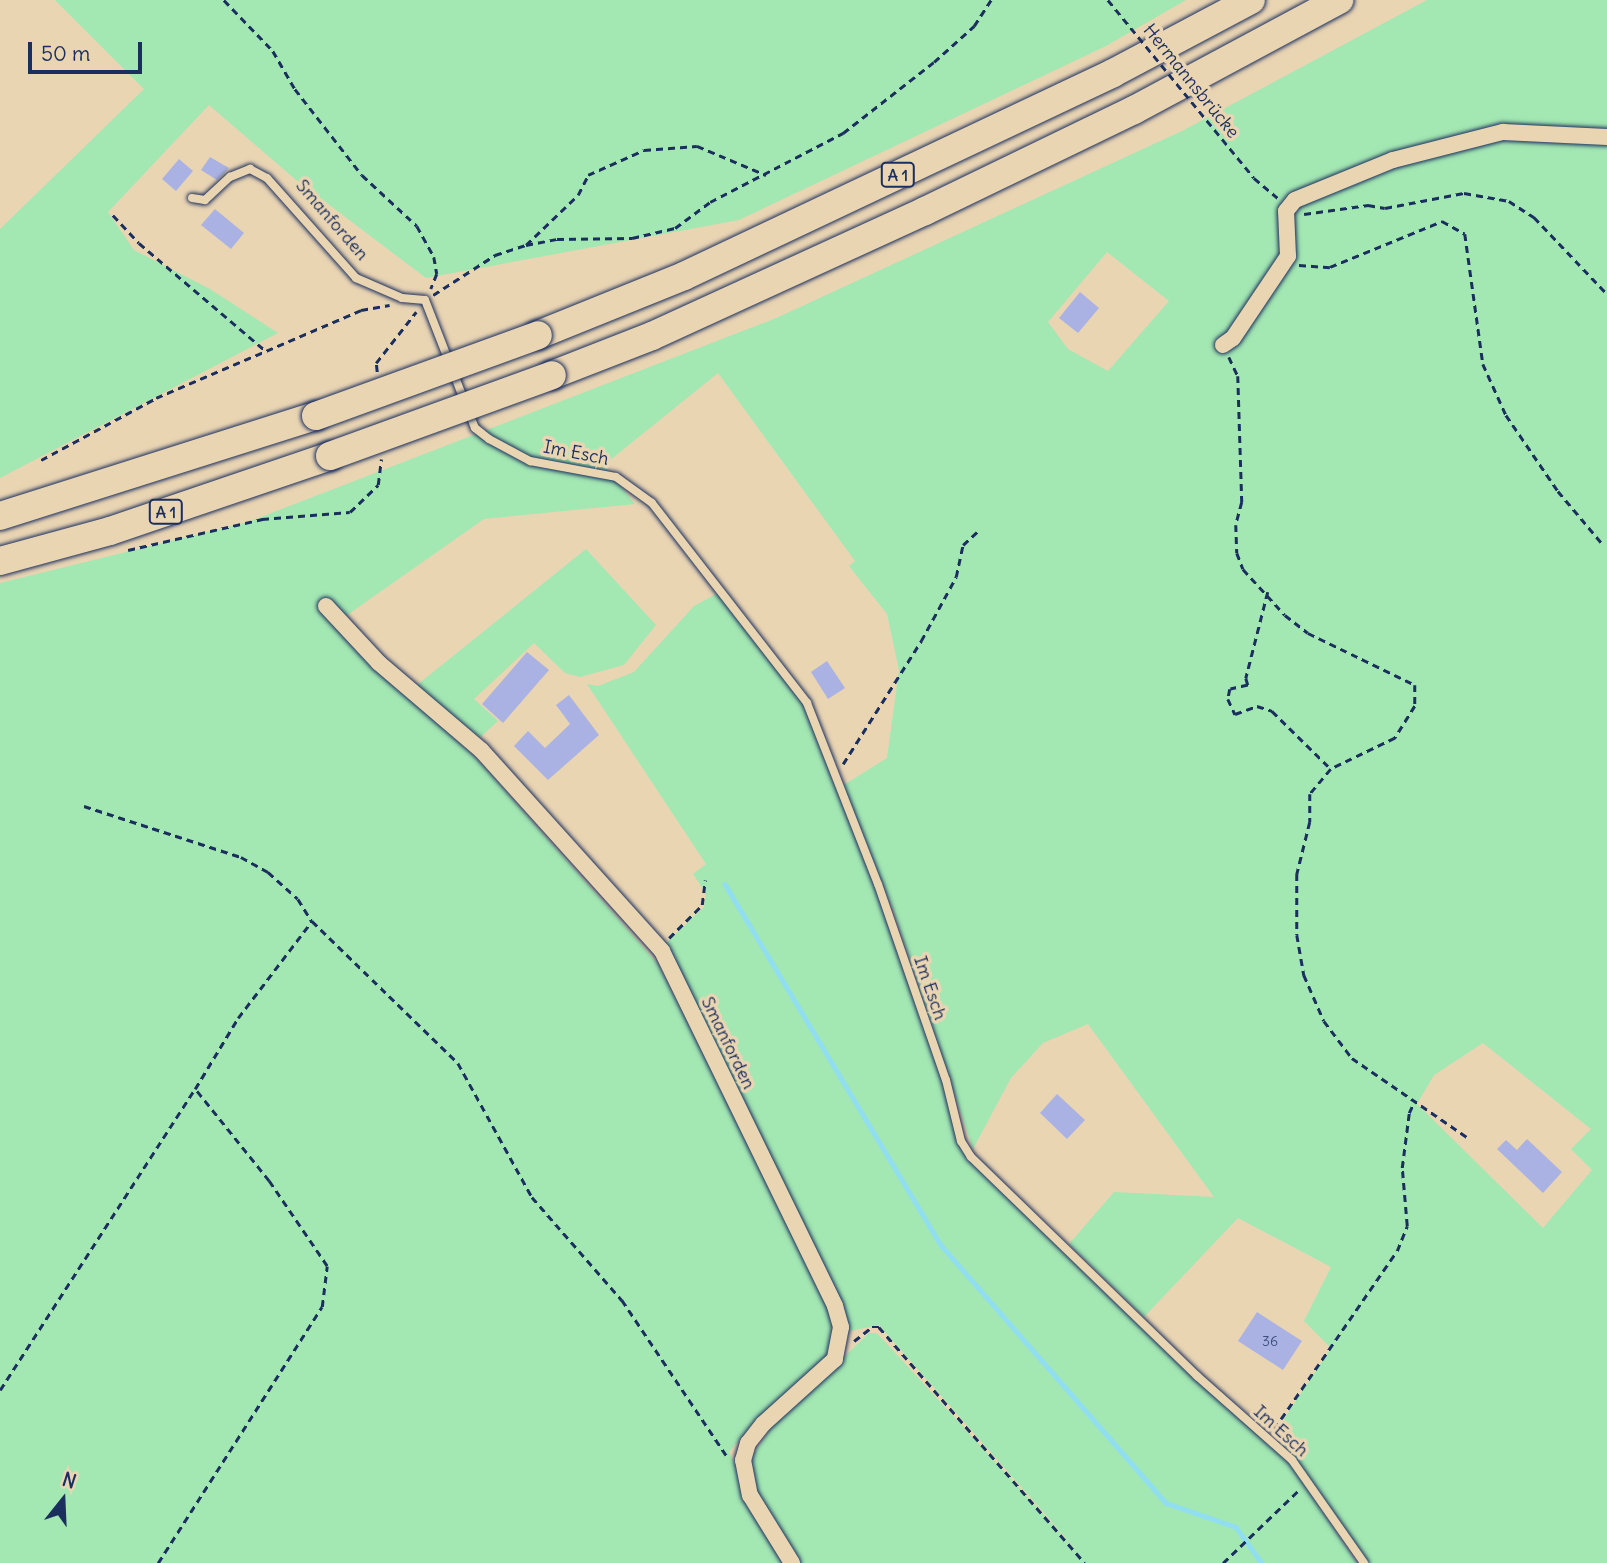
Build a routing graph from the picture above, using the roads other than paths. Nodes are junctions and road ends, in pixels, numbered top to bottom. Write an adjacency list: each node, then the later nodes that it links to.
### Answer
1 (1251, 0): 7 (highway, A 1, bridge)
2 (1339, 0): 8 (highway, A 1, bridge)
3 (1607, 137): 5 (street)
4 (191, 198): 6 (lane, Smanforden)
5 (1223, 345)
6 (489, 439): 11 (lane, Im Esch)
7 (0, 516)
8 (0, 561)
9 (326, 606): 10 (street, Smanforden)
10 (792, 1563)
11 (1364, 1563)

